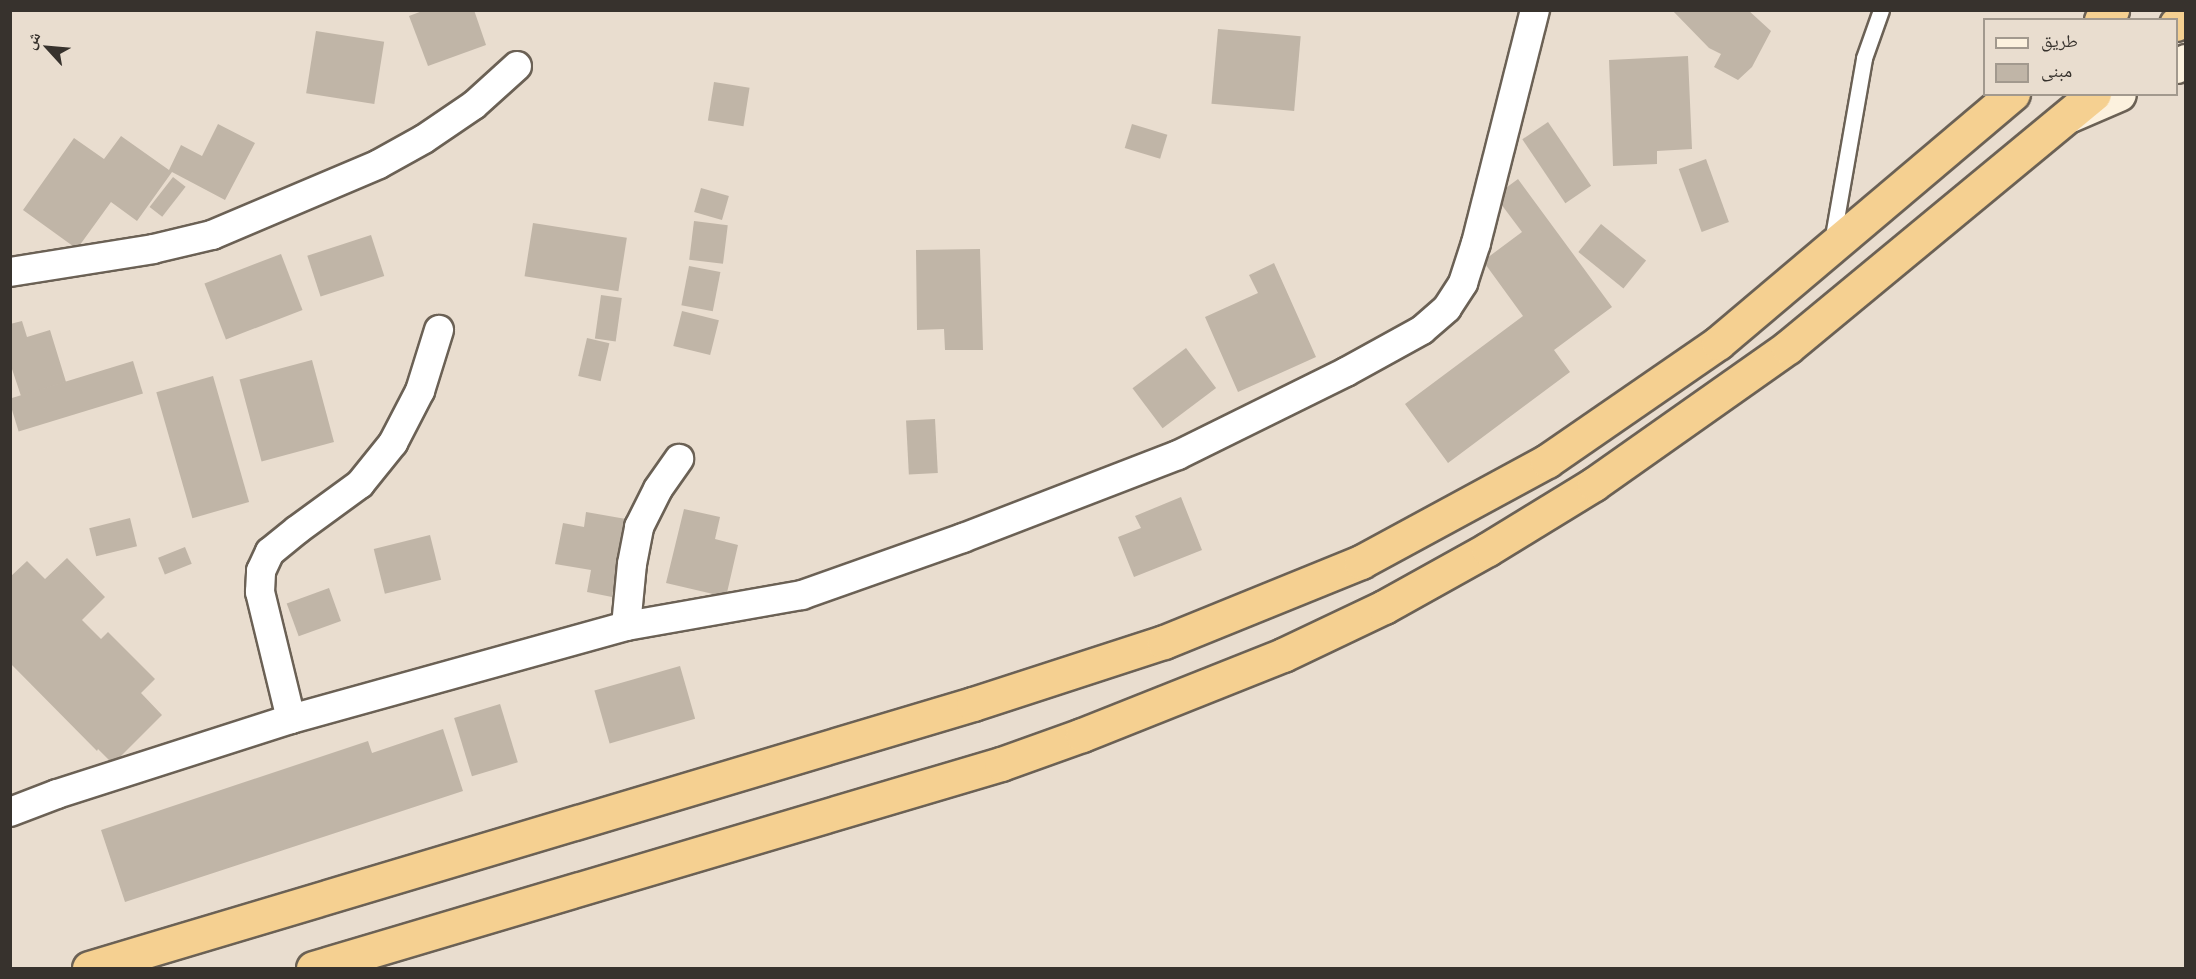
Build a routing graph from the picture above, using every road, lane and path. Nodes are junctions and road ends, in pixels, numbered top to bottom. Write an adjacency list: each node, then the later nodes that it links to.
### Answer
1 (1535, 10): 11 (street)
2 (1881, 10): 7 (lane)
3 (517, 66): 8 (street)
4 (2011, 96): 7 (highway)
5 (2112, 96): 6 (main road)
6 (2082, 105): 15 (highway)
7 (1831, 249): 14 (highway)
8 (10, 272)
9 (439, 330): 12 (street)
10 (679, 459): 11 (street)
11 (626, 626): 12 (street)
12 (291, 719): 13 (street)
13 (10, 812)
14 (89, 969)
15 (313, 969)

